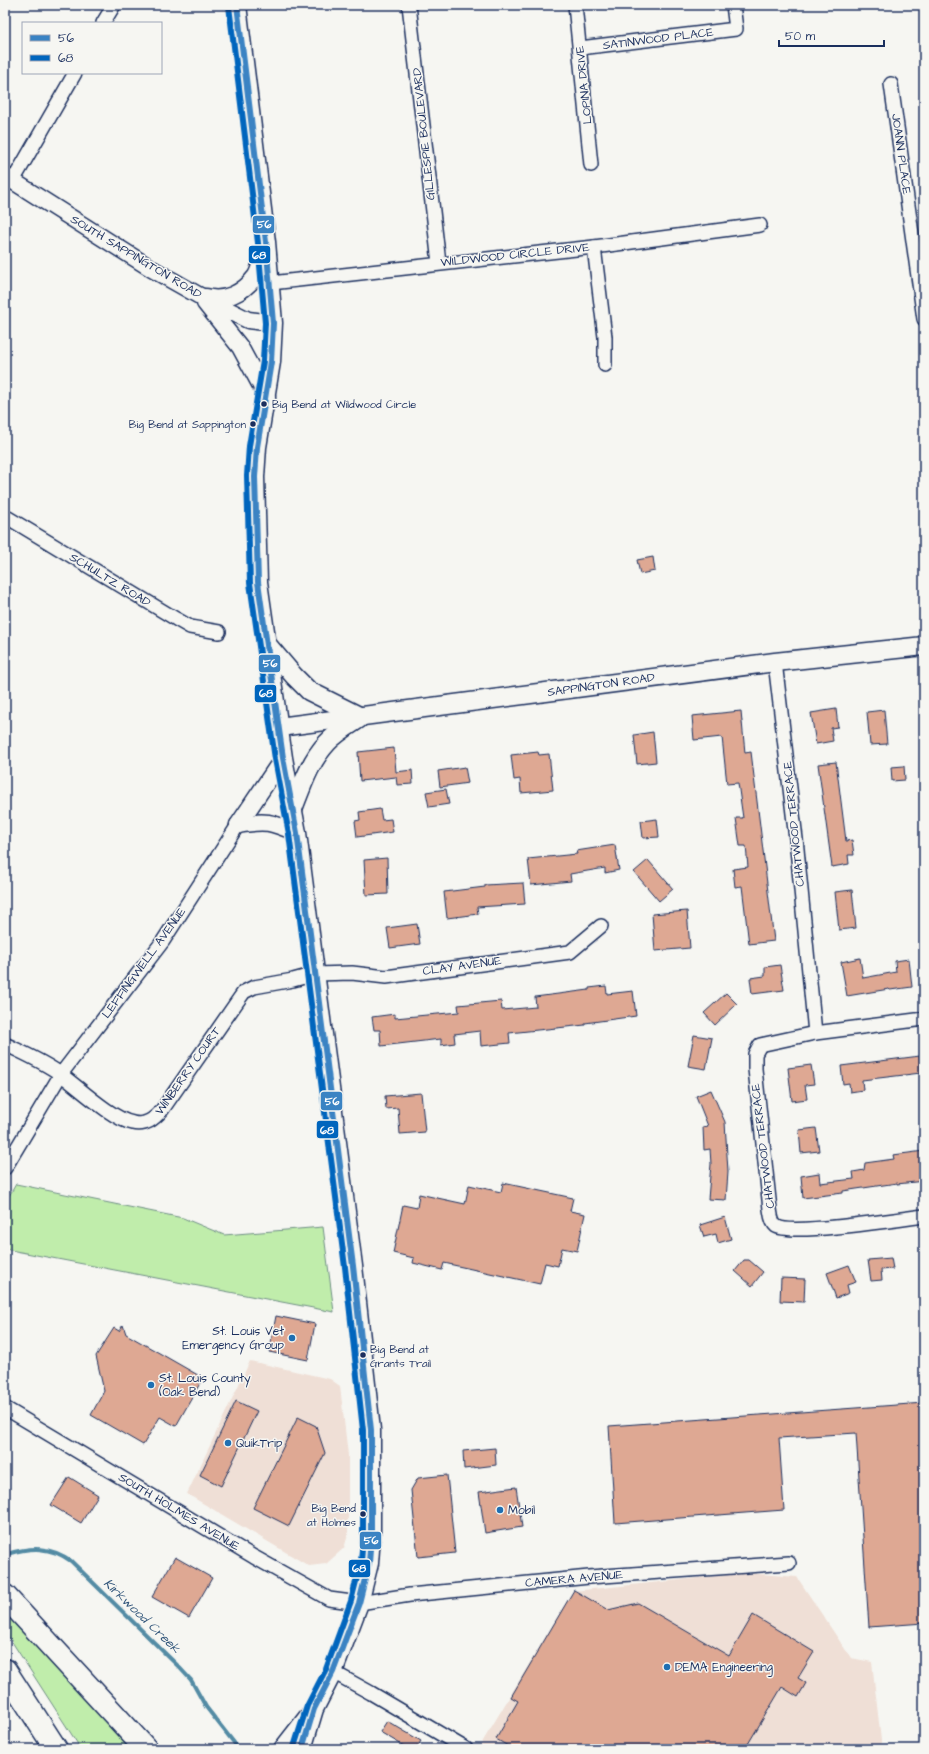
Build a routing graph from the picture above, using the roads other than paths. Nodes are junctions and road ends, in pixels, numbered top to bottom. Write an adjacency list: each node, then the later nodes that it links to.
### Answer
1 (114, 5): 6 (street)
2 (237, 5): 13 (main road)
3 (410, 5): 15 (street, GILLESPIE BOULEVARD)
4 (575, 5): 7 (street, LOPINA DRIVE)
5 (733, 5): 7 (street, SATINWOOD PLACE)
6 (105, 22)
7 (580, 48): 10 (street, LOPINA DRIVE)
8 (74, 74): 11 (street)
9 (891, 84): 18 (street, JOANN PLACE)
10 (591, 165)
11 (9, 178): 17 (street, SOUTH SAPPINGTON ROAD)
12 (760, 225): 14 (street, WILDWOOD CIRCLE DRIVE)
13 (266, 242): 16 (main road); 17 (street)
14 (594, 246): 15 (street, WILDWOOD CIRCLE DRIVE); 20 (street)
15 (439, 263): 16 (street, WILDWOOD CIRCLE DRIVE)
16 (271, 283): 19 (main road)
17 (198, 295): 19 (street, SOUTH SAPPINGTON ROAD); 21 (street)
18 (924, 319)
19 (273, 323): 21 (main road)
20 (605, 364)
21 (267, 397): 24 (main road)
22 (5, 516): 23 (street, SCHULTZ ROAD)
23 (219, 632)
24 (266, 642): 27 (main road); 28 (main road)
25 (924, 646): 26 (main road, SAPPINGTON ROAD)
26 (775, 662): 27 (main road, SAPPINGTON ROAD); 36 (street, CHATWOOD TERRACE)
27 (361, 717): 28 (main road, SAPPINGTON ROAD); 30 (main road)
28 (279, 727): 29 (main road)
29 (283, 758): 30 (main road); 31 (street, LEFFINGWELL AVENUE)
30 (293, 809): 32 (main road)
31 (238, 825): 32 (street); 38 (street, LEFFINGWELL AVENUE)
32 (297, 833): 34 (main road)
33 (601, 926): 34 (street, CLAY AVENUE)
34 (315, 974): 38 (street, WINBERRY COURT); 44 (main road)
35 (924, 1020): 36 (street, CHATWOOD TERRACE)
36 (815, 1033): 40 (street, CHATWOOD TERRACE)
37 (5, 1044): 38 (street, WINBERRY COURT)
38 (61, 1074): 39 (street, LEFFINGWELL AVENUE)
39 (5, 1168)
40 (924, 1216)
41 (5, 1408): 44 (street, SOUTH HOLMES AVENUE)
42 (789, 1563): 44 (street, CAMERA AVENUE)
43 (5, 1596): 49 (highway)
44 (359, 1603): 46 (main road)
45 (5, 1670): 48 (highway)
46 (333, 1672): 47 (main road); 52 (street)
47 (314, 1709): 50 (main road); 51 (main road)
48 (56, 1749)
49 (146, 1749)
50 (283, 1749)
51 (302, 1749)
52 (466, 1749)

